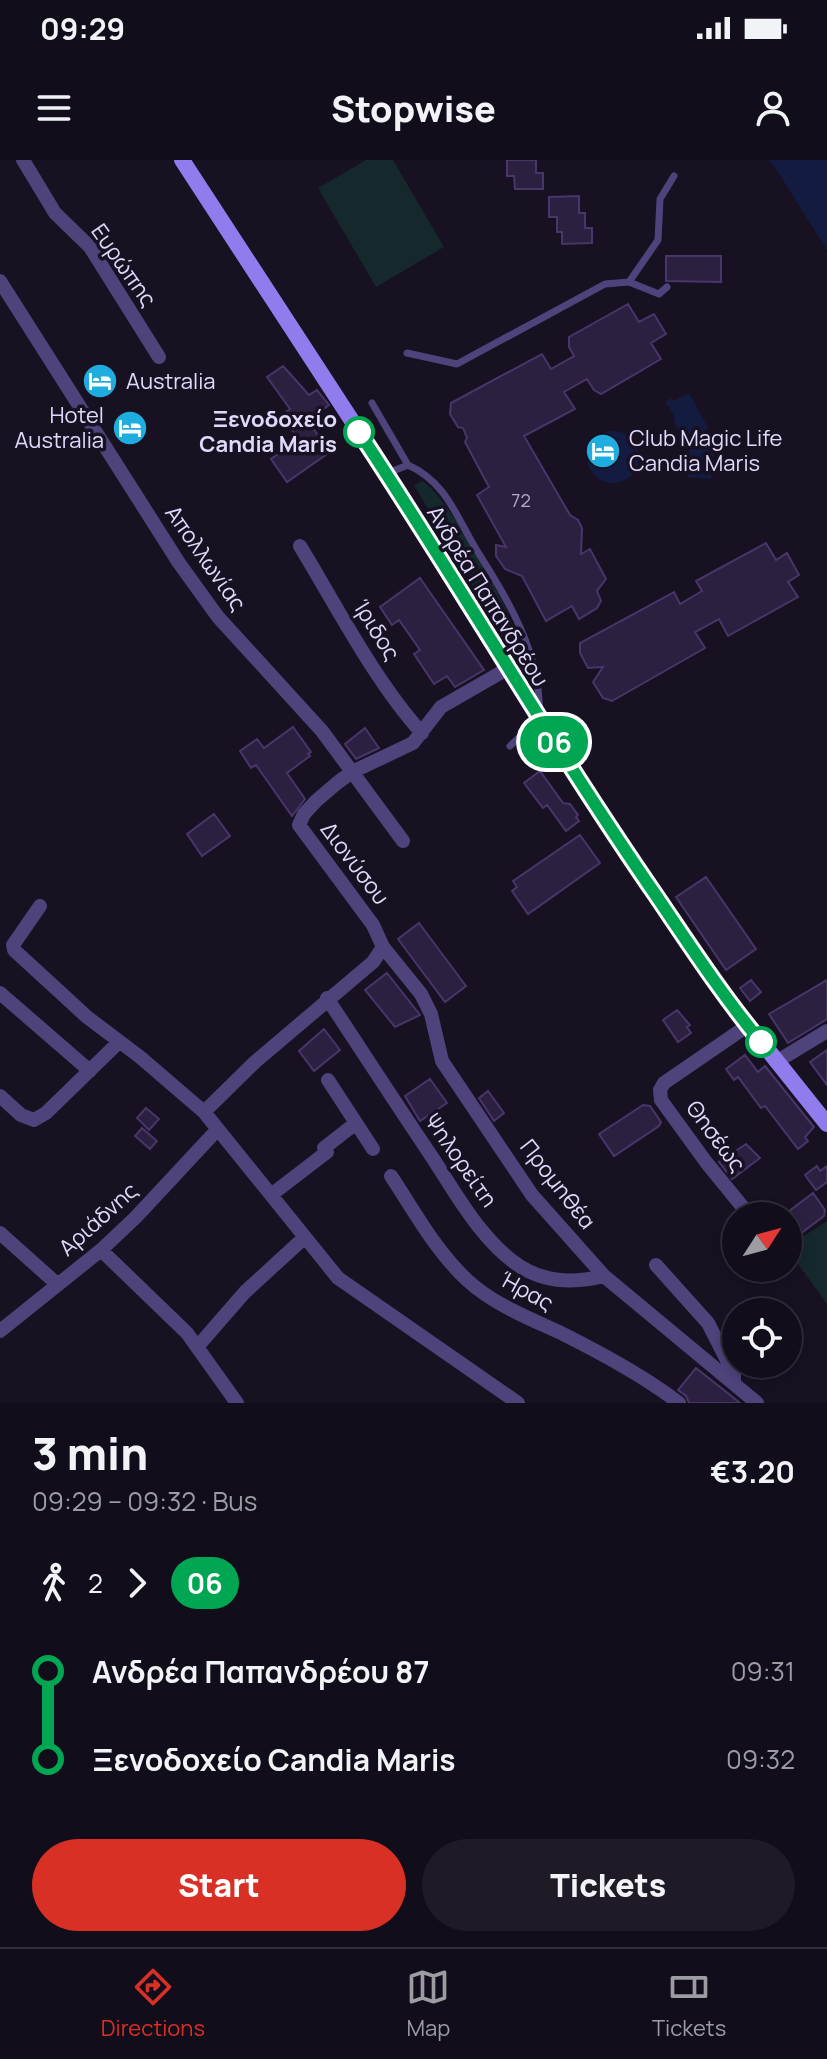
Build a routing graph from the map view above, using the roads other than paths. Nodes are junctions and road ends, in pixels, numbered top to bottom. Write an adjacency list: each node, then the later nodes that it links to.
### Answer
1 (23, 160): 8 (street, Ευρώπης)
2 (182, 160): 11 (main road, Ανδρέα Παπανδρέου)
3 (674, 176): 5 (lane)
4 (0, 281): 17 (street, Απολλωνίας)
5 (629, 282): 6 (lane); 7 (lane)
6 (667, 287)
7 (407, 353)
8 (159, 357)
9 (372, 403): 10 (lane)
10 (408, 465): 11 (lane); 14 (lane)
11 (386, 473): 13 (main road, Ανδρέα Παπανδρέου)
12 (300, 546): 15 (street, Ίριδος)
13 (507, 669): 14 (main road, Ανδρέα Παπανδρέου); 15 (street, Διονύσου)
14 (539, 719): 16 (lane); 23 (main road, Ανδρέα Παπανδρέου)
15 (422, 733): 17 (street, Διονύσου)
16 (510, 746)
17 (352, 772): 18 (street, Απολλωνίας); 20 (street, Διονύσου)
18 (403, 841)
19 (40, 906): 25 (street)
20 (383, 947): 22 (street); 42 (street, Προμηθέα)
21 (0, 993): 27 (street)
22 (327, 998): 30 (street); 42 (street, Ψηλορείτη)
23 (747, 1026): 26 (main road, Ανδρέα Παπανδρέου); 37 (street, Θησέως)
24 (827, 1031): 26 (street)
25 (119, 1042): 27 (street); 30 (street)
26 (776, 1062): 32 (main road, Ανδρέα Παπανδρέου)
27 (90, 1071): 29 (street)
28 (328, 1080): 31 (street)
29 (0, 1096)
30 (204, 1112): 33 (street)
31 (356, 1123): 34 (street); 36 (street)
32 (827, 1124)
33 (217, 1130): 36 (street); 40 (street, Αριάδνης)
34 (373, 1149)
35 (391, 1176): 49 (street, Ήρας)
36 (271, 1195): 39 (street)
37 (739, 1202)
38 (0, 1233): 43 (street)
39 (304, 1238): 45 (street); 48 (street)
40 (101, 1250): 43 (street, Αριάδνης); 45 (street)
41 (656, 1265): 46 (street)
42 (604, 1276): 46 (street, Προμηθέα)
43 (57, 1284): 44 (street, Αριάδνης)
44 (0, 1331)
45 (198, 1346): 47 (street)
46 (734, 1383): 50 (street, Προμηθέα)
47 (237, 1403)
48 (518, 1403)
49 (679, 1403)
50 (757, 1403)

